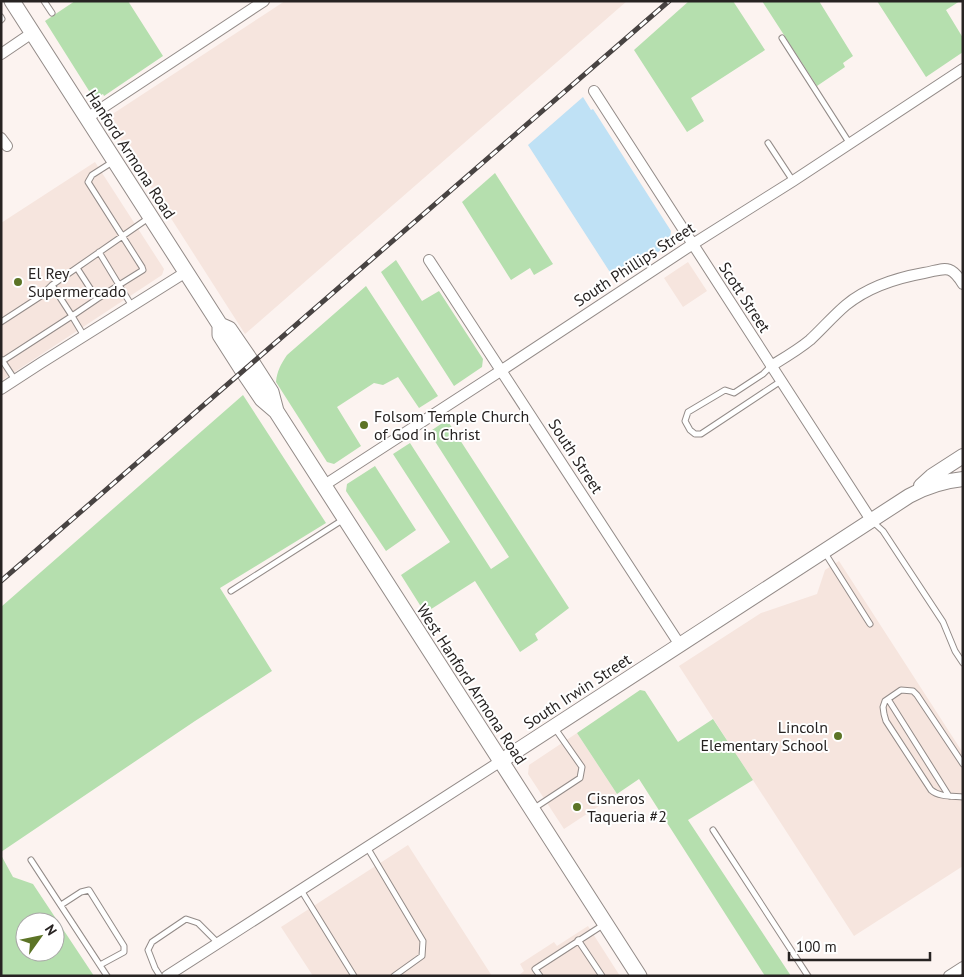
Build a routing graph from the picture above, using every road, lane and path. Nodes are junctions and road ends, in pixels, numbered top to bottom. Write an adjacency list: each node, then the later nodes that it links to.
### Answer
1 (12, 1): 5 (main road, Hanford Armona Road)
2 (44, 1): 4 (lane)
3 (264, 1): 10 (street)
4 (52, 13)
5 (32, 33): 7 (street); 10 (main road, Hanford Armona Road)
6 (782, 38): 12 (lane)
7 (1, 54)
8 (963, 69): 12 (street, South Phillips Street)
9 (594, 91): 17 (street, Scott Street)
10 (87, 118): 13 (main road, Hanford Armona Road)
11 (768, 143): 14 (lane)
12 (850, 144): 14 (street, South Phillips Street)
13 (114, 161): 15 (main road, Hanford Armona Road); 16 (lane)
14 (793, 181): 17 (street, South Phillips Street)
15 (150, 217): 16 (lane); 21 (main road, Hanford Armona Road)
16 (122, 236): 18 (lane); 24 (lane)
17 (693, 244): 31 (street, Scott Street); 32 (street, South Phillips Street)
18 (99, 252): 20 (lane); 24 (lane)
19 (429, 260): 32 (street, South Street)
20 (76, 268): 22 (lane); 25 (lane)
21 (186, 272): 26 (street); 36 (main road, Hanford Armona Road)
22 (52, 284): 27 (lane); 28 (lane)
23 (963, 284): 31 (street)
24 (119, 285): 25 (lane); 26 (lane)
25 (97, 299): 27 (lane)
26 (132, 306): 29 (street)
27 (72, 316): 29 (lane); 30 (lane)
28 (1, 322)
29 (84, 336): 33 (street)
30 (2, 361): 33 (lane)
31 (772, 366): 34 (street, Scott Street); 34 (lane)
32 (502, 370): 39 (street, South Phillips Street); 46 (street, South Street)
33 (15, 380): 35 (street)
34 (781, 381): 42 (street, Scott Street)
35 (1, 389)
36 (276, 411): 39 (main road, West Hanford Armona Road)
37 (963, 456): 40 (street)
38 (963, 479): 40 (street)
39 (323, 486): 41 (main road, West Hanford Armona Road)
40 (908, 496): 42 (street, South Irwin Street)
41 (344, 518): 44 (lane); 50 (main road, West Hanford Armona Road)
42 (871, 520): 43 (street, South Irwin Street); 47 (lane)
43 (823, 551): 45 (lane); 46 (street, South Irwin Street)
44 (231, 591)
45 (870, 624)
46 (680, 644): 49 (street, South Irwin Street)
47 (963, 663)
48 (888, 699): 51 (lane); 52 (lane); 52 (lane)
49 (554, 727): 50 (street, South Irwin Street); 54 (lane)
50 (501, 761): 54 (main road, West Hanford Armona Road); 56 (street, South Irwin Street)
51 (963, 764)
52 (949, 796): 53 (lane)
53 (963, 797)
54 (532, 809): 60 (main road, West Hanford Armona Road)
55 (712, 830): 73 (lane)
56 (367, 846): 58 (street, South Irwin Street); 69 (lane)
57 (31, 860): 59 (lane)
58 (300, 890): 62 (street, South Irwin Street); 68 (lane)
59 (61, 905): 63 (lane); 63 (lane)
60 (605, 923): 61 (lane); 72 (main road, West Hanford Armona Road)
61 (578, 940): 70 (lane); 71 (lane)
62 (218, 943): 66 (lane); 67 (street, South Irwin Street)
63 (100, 965): 65 (lane)
64 (963, 967): 74 (street)
65 (107, 976)
66 (160, 976)
67 (167, 976)
68 (354, 976)
69 (394, 976)
70 (540, 976)
71 (602, 976)
72 (639, 976)
73 (808, 976)
74 (949, 976)

